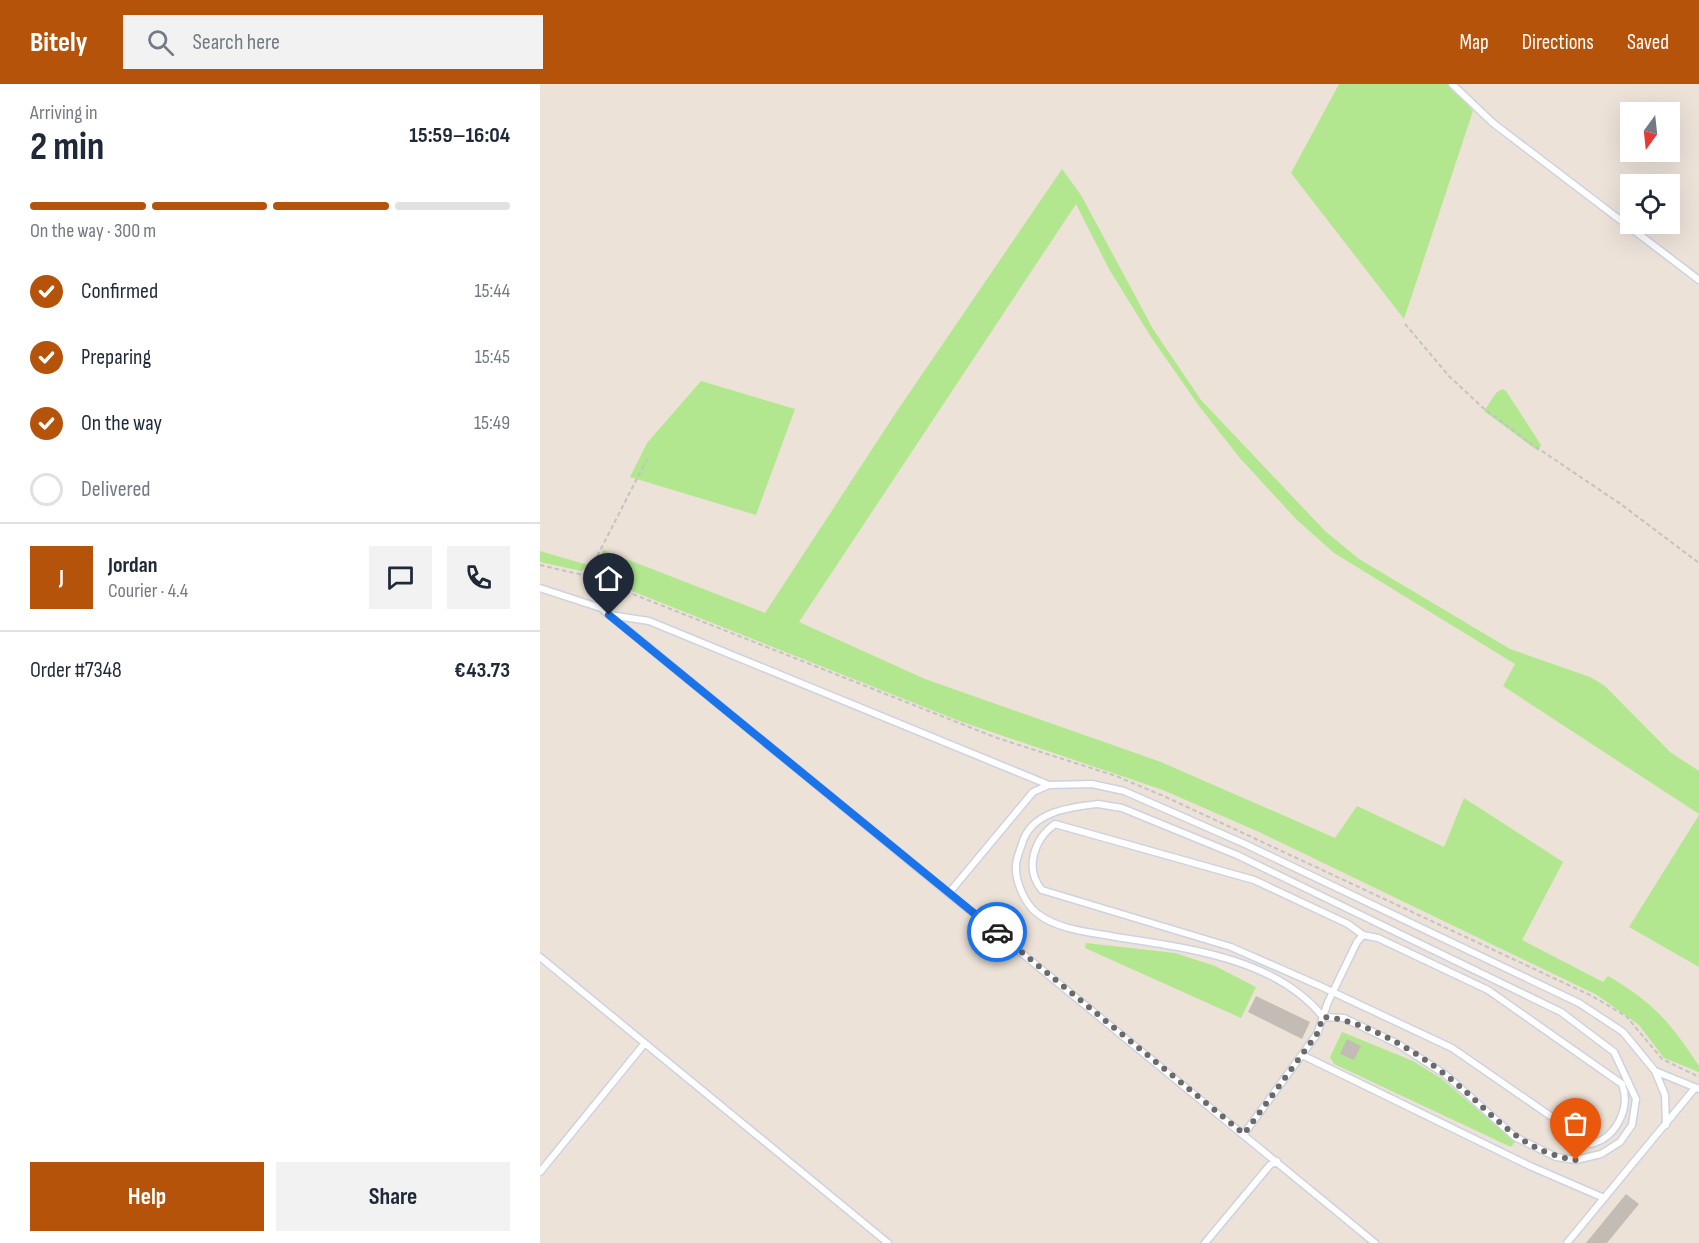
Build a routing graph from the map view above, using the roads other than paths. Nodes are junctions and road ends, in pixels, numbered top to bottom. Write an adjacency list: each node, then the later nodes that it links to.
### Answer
1 (1452, 84): 2 (lane)
2 (1699, 280)
3 (540, 588): 4 (lane)
4 (609, 615): 5 (lane); 6 (lane)
5 (1049, 785): 6 (lane); 13 (lane)
6 (949, 893): 16 (lane)
7 (1363, 935): 9 (lane); 9 (lane); 9 (lane)
8 (540, 957): 11 (lane)
9 (1332, 993): 10 (lane)
10 (1323, 1017): 10 (lane); 12 (lane)
11 (645, 1043): 18 (lane); 20 (lane)
12 (1302, 1054): 16 (lane); 19 (lane)
13 (1655, 1071): 14 (lane); 15 (lane)
14 (1697, 1089): 15 (lane)
15 (1666, 1125): 19 (lane)
16 (1244, 1134): 17 (lane)
17 (1277, 1161): 21 (lane); 22 (lane)
18 (540, 1172)
19 (1604, 1198): 23 (lane)
20 (888, 1243)
21 (1205, 1243)
22 (1375, 1243)
23 (1568, 1243)

